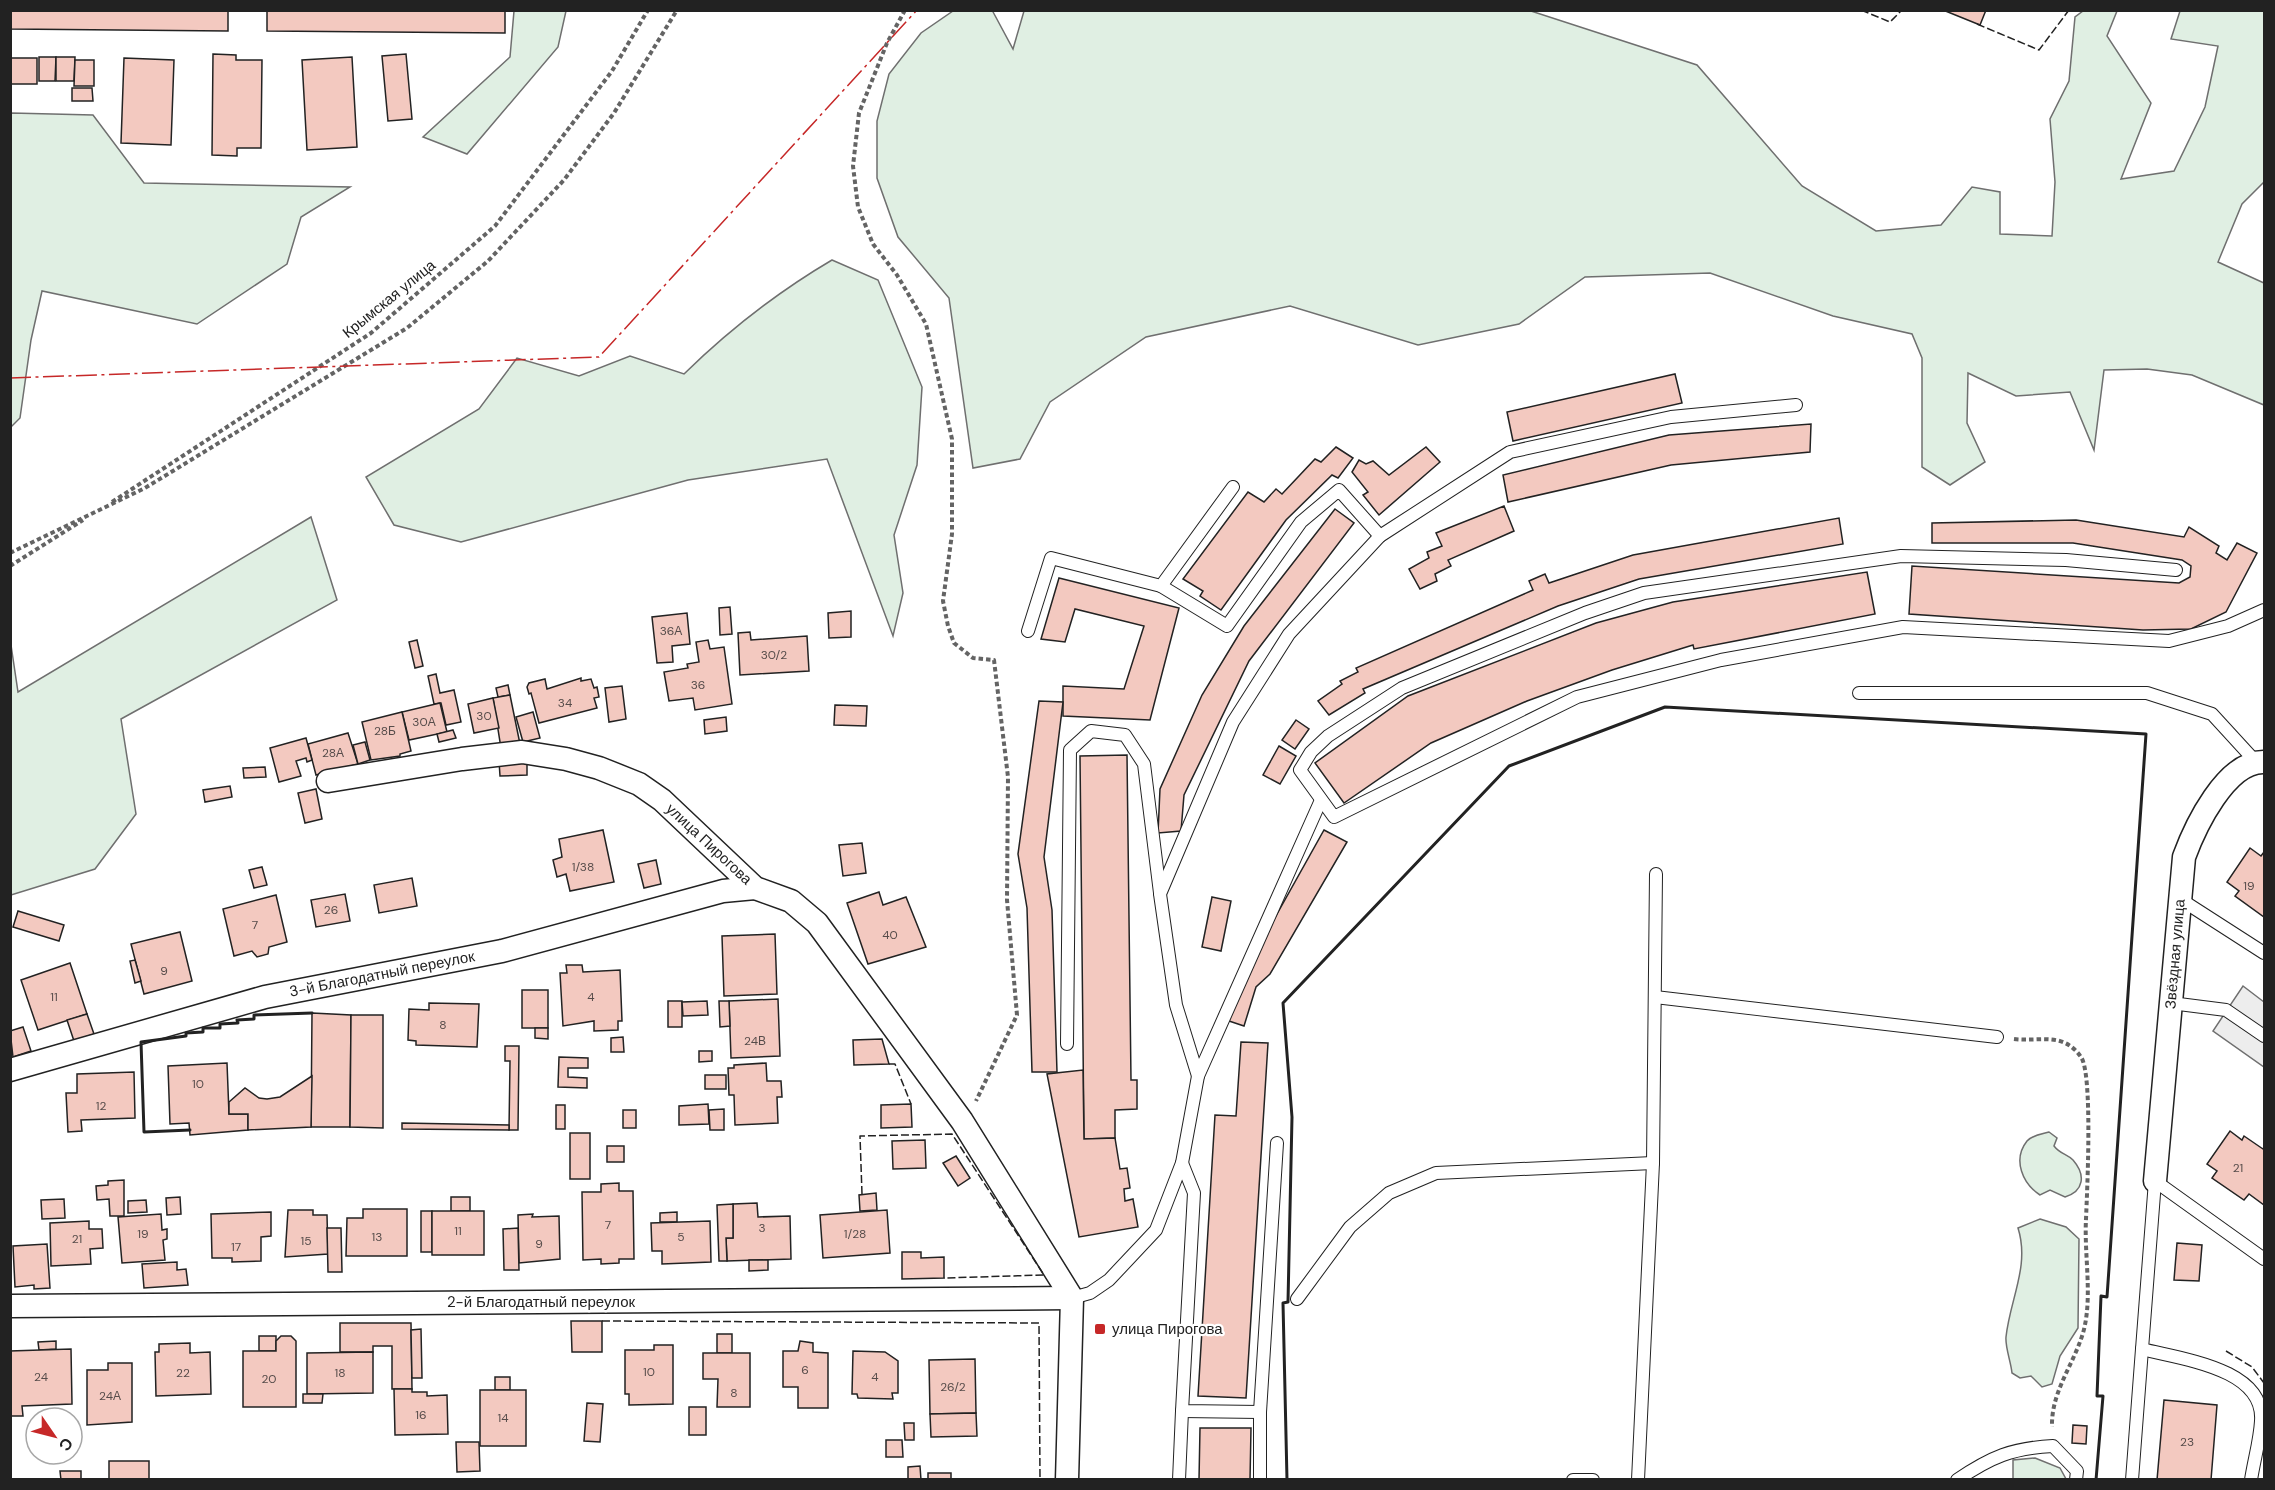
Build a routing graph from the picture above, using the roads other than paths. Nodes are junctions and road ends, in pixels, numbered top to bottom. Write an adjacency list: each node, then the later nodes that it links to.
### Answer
1 (1796, 405): 3 (lane)
2 (1233, 487): 5 (lane)
3 (1380, 536): 5 (lane); 14 (lane)
4 (2176, 570): 11 (lane)
5 (1161, 586): 7 (lane)
6 (2265, 610): 11 (lane)
7 (1028, 631)
8 (1859, 693): 9 (lane)
9 (2260, 762): 15 (street, Звёздная улица)
10 (328, 781): 13 (street, улица Пирогова)
11 (1321, 800): 23 (lane)
12 (1656, 874): 17 (lane)
13 (755, 888): 22 (street, 3-й Благодатный переулок); 29 (street, улица Пирогова)
14 (1160, 894): 21 (lane); 23 (lane)
15 (2180, 899): 16 (lane); 18 (street, Звёздная улица)
16 (2265, 953)
17 (1655, 997): 20 (lane); 26 (lane)
18 (2171, 1003): 19 (lane); 27 (street, Звёздная улица)
19 (2265, 1035)
20 (1997, 1037)
21 (1067, 1044)
22 (10, 1070)
23 (1198, 1076): 25 (lane)
24 (1277, 1143): 34 (lane)
25 (1182, 1163): 29 (lane); 33 (lane)
26 (1653, 1163): 30 (lane); 40 (lane)
27 (2155, 1181): 28 (lane); 32 (lane)
28 (2265, 1259)
29 (1072, 1298): 31 (street, 2-й Благодатный переулок); 35 (street)
30 (1297, 1299)
31 (10, 1306)
32 (2142, 1349): 43 (lane); 44 (lane)
33 (1182, 1411): 34 (lane); 36 (lane)
34 (1260, 1412): 37 (lane)
35 (1067, 1479)
36 (1179, 1479)
37 (1260, 1479)
38 (1573, 1479): 39 (lane)
39 (1593, 1479)
40 (1638, 1479)
41 (1957, 1479): 42 (lane)
42 (2076, 1479)
43 (2132, 1479)
44 (2251, 1479)

